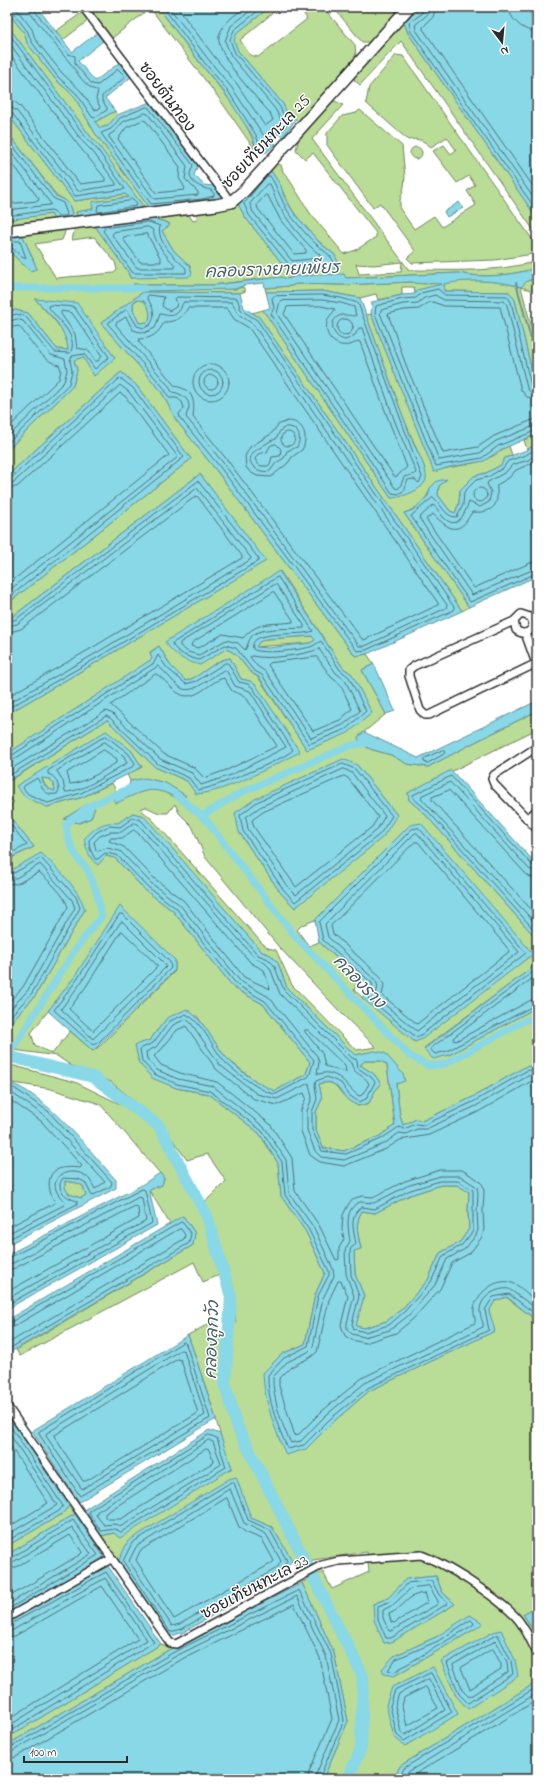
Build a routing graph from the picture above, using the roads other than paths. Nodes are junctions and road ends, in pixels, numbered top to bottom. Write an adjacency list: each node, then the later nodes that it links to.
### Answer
1 (83, 7): 3 (street, ซอยต้นทอง)
2 (409, 7): 3 (street, ซอยเทียนทะเล 25)
3 (231, 202): 4 (street, ซอยเทียนทะเล 25)
4 (7, 231)
5 (534, 615): 6 (street); 7 (street)
6 (514, 621): 7 (street); 8 (street)
7 (524, 634): 8 (street)
8 (535, 662): 9 (street)
9 (537, 672)
10 (537, 747): 12 (street)
11 (537, 810): 12 (street)
12 (527, 819): 13 (street)
13 (537, 829)
14 (7, 1406): 15 (street)
15 (111, 1559): 16 (street); 17 (street, ซอยเทียนทะเล 23)
16 (7, 1618)
17 (537, 1653)

